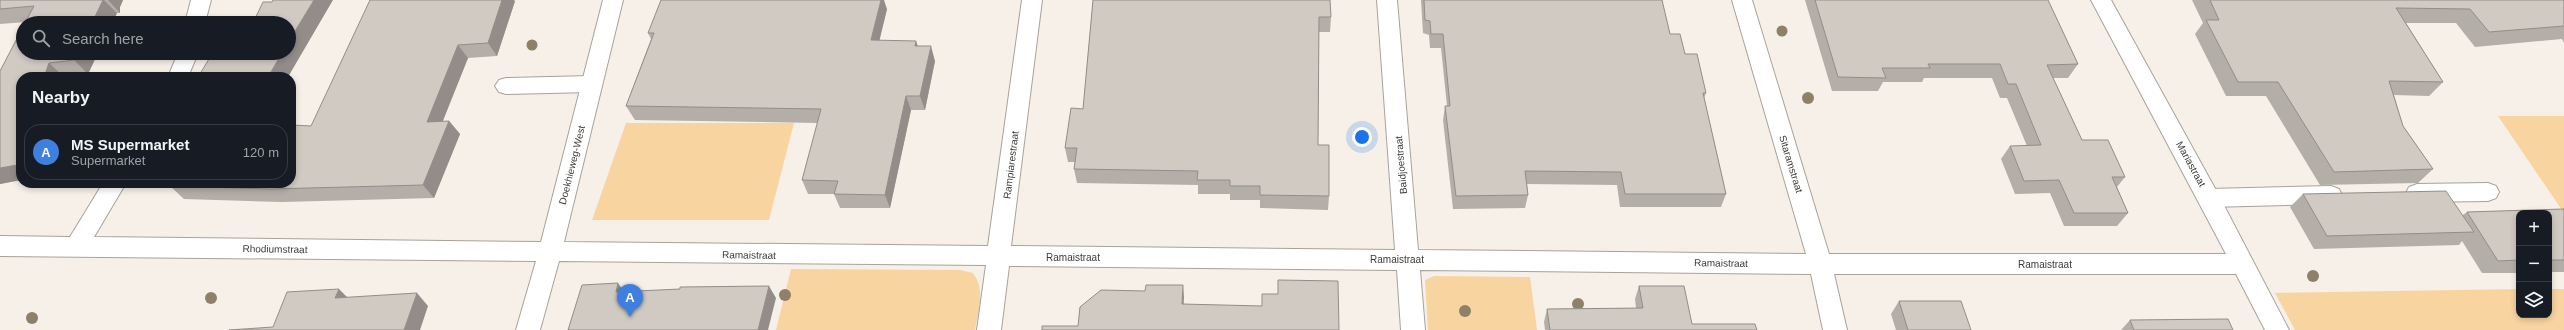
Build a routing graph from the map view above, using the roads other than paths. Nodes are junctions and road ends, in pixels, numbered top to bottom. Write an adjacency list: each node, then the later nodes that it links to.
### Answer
1 (200, 0): 7 (street)
2 (613, 0): 10 (street, Doekhieweg-West)
3 (1032, 0): 20 (street, Rampiarestraat)
4 (1386, 0): 21 (street, Baidjoestraat)
5 (1742, 0): 22 (street, Sitaramstraat)
6 (2101, 0): 16 (street, Mariastraat)
7 (197, 16)
8 (185, 60): 9 (street)
9 (180, 72)
10 (592, 84): 11 (street); 19 (street, Doekhieweg-West)
11 (506, 86)
12 (112, 188): 18 (street)
13 (2488, 192): 14 (street)
14 (2393, 194)
15 (2353, 195): 16 (street)
16 (2210, 198): 23 (street, Mariastraat)
17 (0, 246): 18 (street, Rhodiumstraat)
18 (76, 247): 19 (street, Rhodiumstraat)
19 (550, 253): 20 (street, Ramaistraat); 24 (street, Doekhieweg-West)
20 (1000, 257): 21 (street, Ramaistraat); 25 (street, Rampiarestraat)
21 (1409, 259): 22 (street, Ramaistraat); 26 (street, Baidjoestraat)
22 (1820, 264): 23 (street, Ramaistraat); 27 (street, Sitaramstraat)
23 (2244, 264): 28 (street, Mariastraat)
24 (528, 330)
25 (989, 330)
26 (1413, 330)
27 (1834, 330)
28 (2277, 330)

